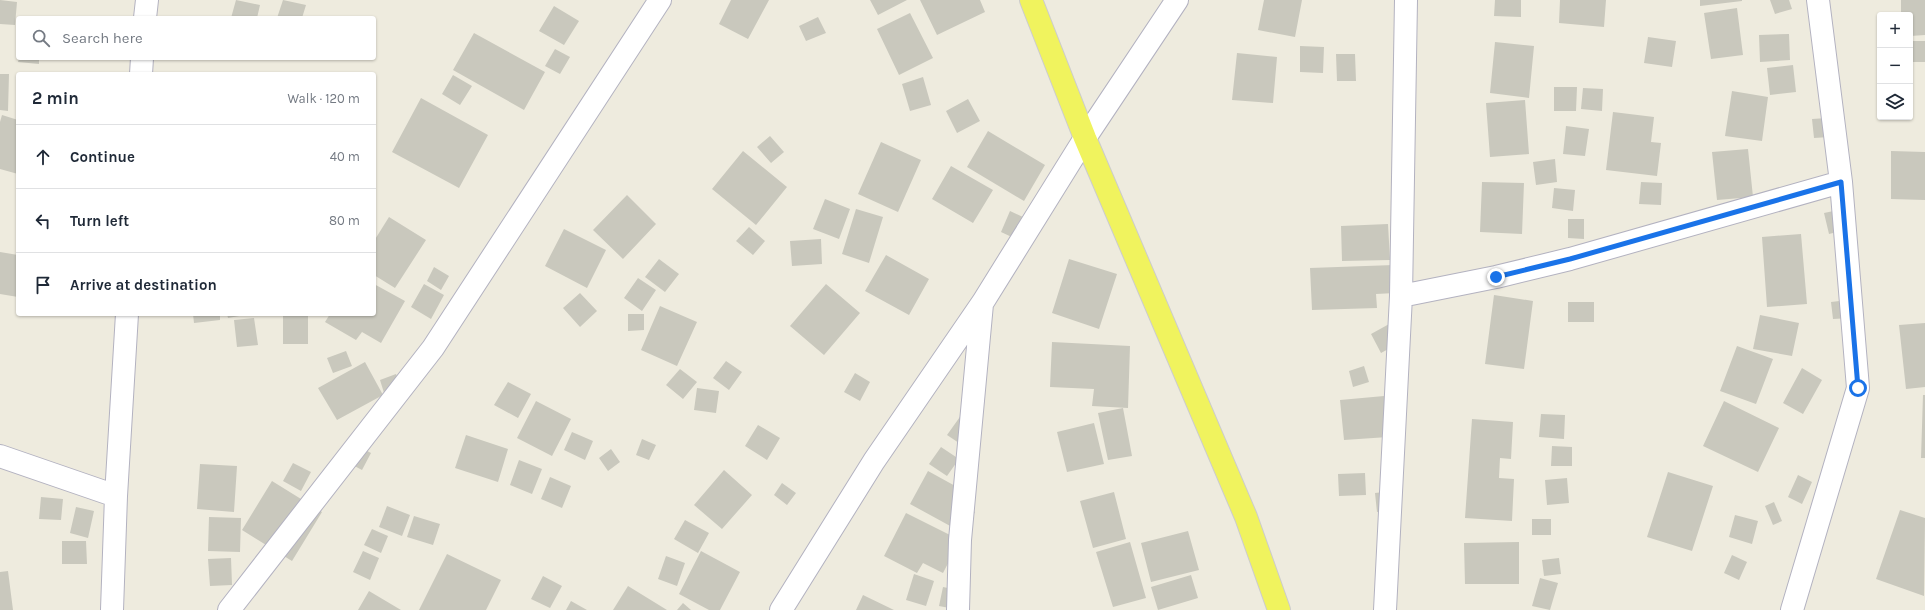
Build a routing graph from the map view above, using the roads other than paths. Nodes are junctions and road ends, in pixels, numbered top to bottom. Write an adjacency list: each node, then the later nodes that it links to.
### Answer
1 (147, 0): 7 (street)
2 (660, 0): 18 (street)
3 (1031, 0): 10 (main road)
4 (1177, 0): 10 (street)
5 (1406, 0): 12 (street)
6 (1818, 0): 11 (street)
7 (145, 16)
8 (142, 60): 9 (street)
9 (142, 72)
10 (1085, 138): 13 (street); 21 (main road)
11 (1841, 182): 12 (street); 23 (street)
12 (1401, 296): 22 (street)
13 (982, 302): 19 (street); 20 (street)
14 (127, 316): 16 (street)
15 (0, 456): 16 (street)
16 (116, 496): 17 (street)
17 (112, 610)
18 (229, 610)
19 (781, 610)
20 (958, 610)
21 (1279, 610)
22 (1385, 610)
23 (1792, 610)

